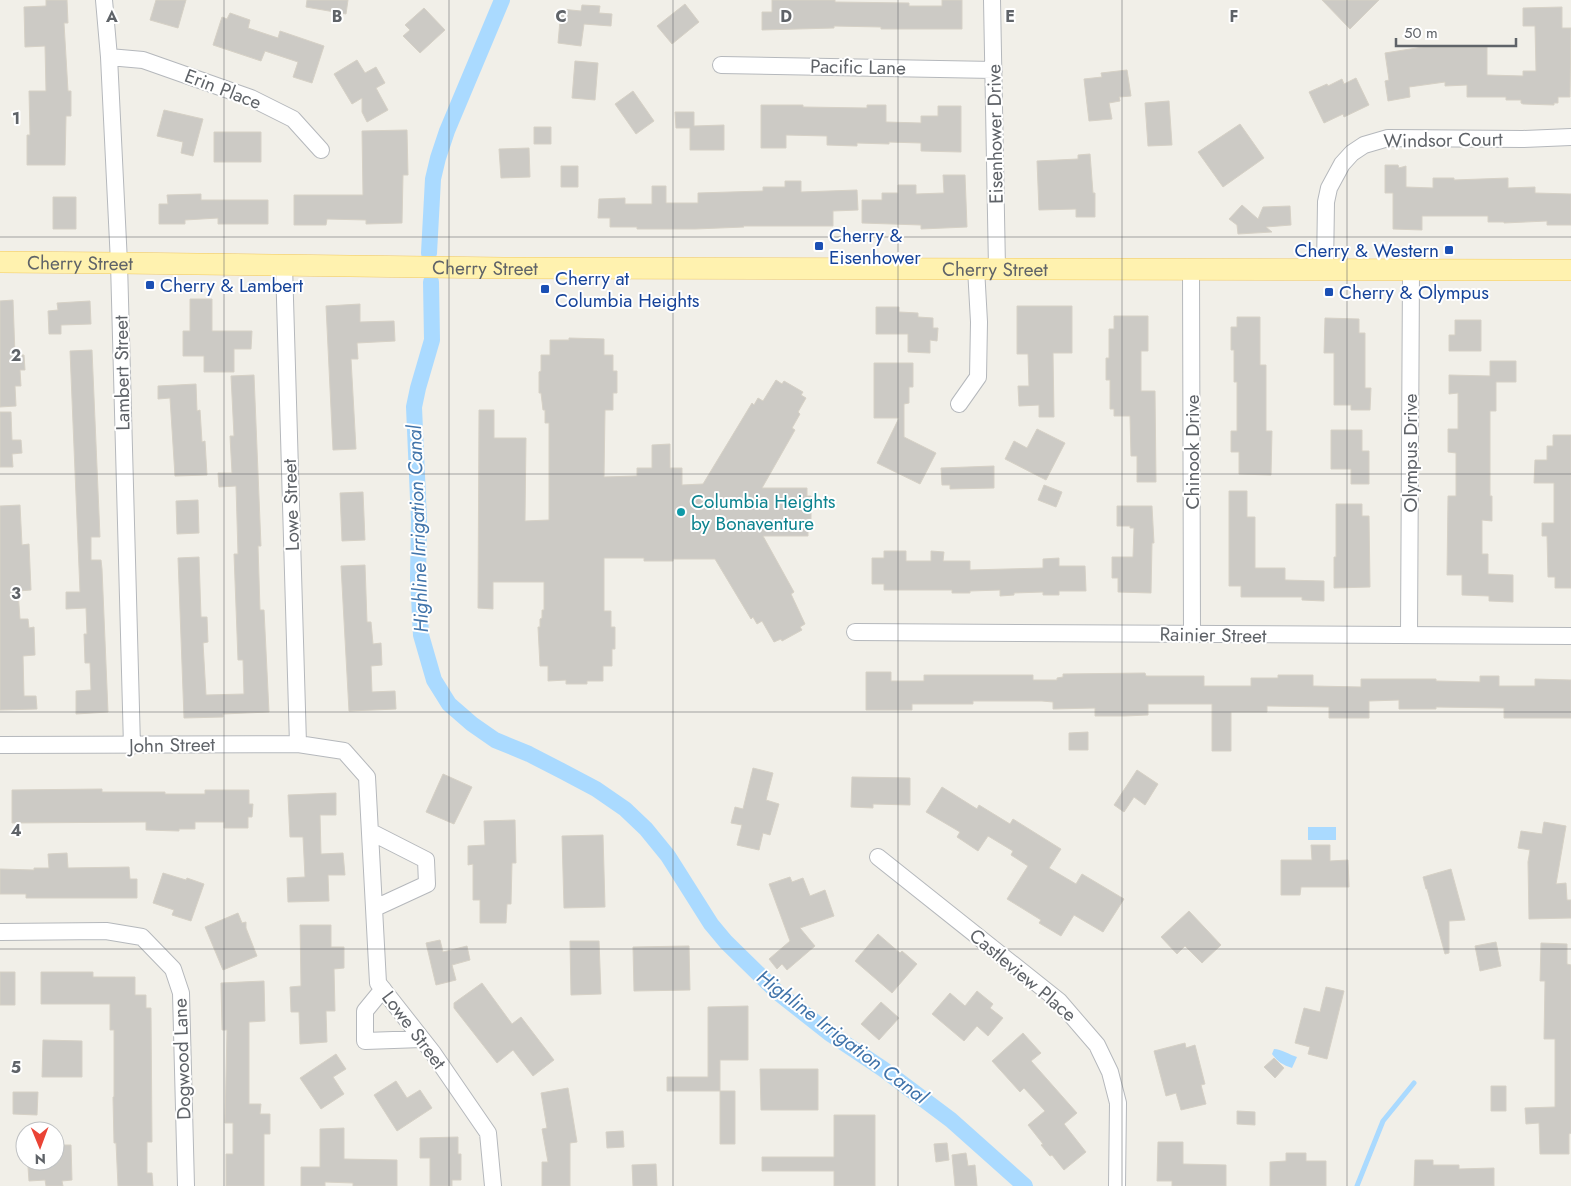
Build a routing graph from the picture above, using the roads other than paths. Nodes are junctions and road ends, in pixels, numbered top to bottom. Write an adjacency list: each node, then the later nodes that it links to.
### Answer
1 (104, 0): 3 (street, Lambert Street)
2 (992, 0): 5 (street, Eisenhower Drive)
3 (109, 56): 7 (street, Erin Place); 9 (street, Lambert Street)
4 (722, 65): 5 (street, Pacific Lane)
5 (994, 70): 11 (street, Eisenhower Drive)
6 (1571, 137): 13 (street, Windsor Court)
7 (321, 150)
8 (0, 262): 9 (main road, Cherry Street)
9 (119, 262): 10 (main road, Cherry Street); 23 (street, Lambert Street)
10 (284, 265): 11 (main road, Cherry Street); 21 (street, Lowe Street)
11 (987, 268): 12 (main road, Cherry Street); 16 (street, Eisenhower Drive)
12 (1191, 269): 13 (main road, Cherry Street); 18 (street, Chinook Drive)
13 (1325, 269): 15 (main road, Cherry Street)
14 (1571, 270): 15 (main road, Cherry Street)
15 (1412, 271): 19 (street, Olympus Drive)
16 (959, 404)
17 (855, 632): 18 (street, Rainier Street)
18 (1192, 634): 19 (street, Rainier Street)
19 (1409, 635): 20 (street, Rainier Street)
20 (1571, 636)
21 (298, 744): 23 (street, John Street); 24 (street, John Street)
22 (0, 745): 23 (street, John Street)
23 (132, 746)
24 (344, 751): 25 (street, Lowe Street)
25 (371, 832): 27 (street, Lowe Street); 27 (street)
26 (878, 857): 33 (street, Castleview Place)
27 (375, 908): 29 (street, Lowe Street)
28 (0, 932): 31 (street, Dogwood Lane)
29 (383, 989): 30 (street, Lowe Street); 30 (street)
30 (422, 1039): 32 (street, Lowe Street)
31 (186, 1186)
32 (494, 1186)
33 (1117, 1186)

